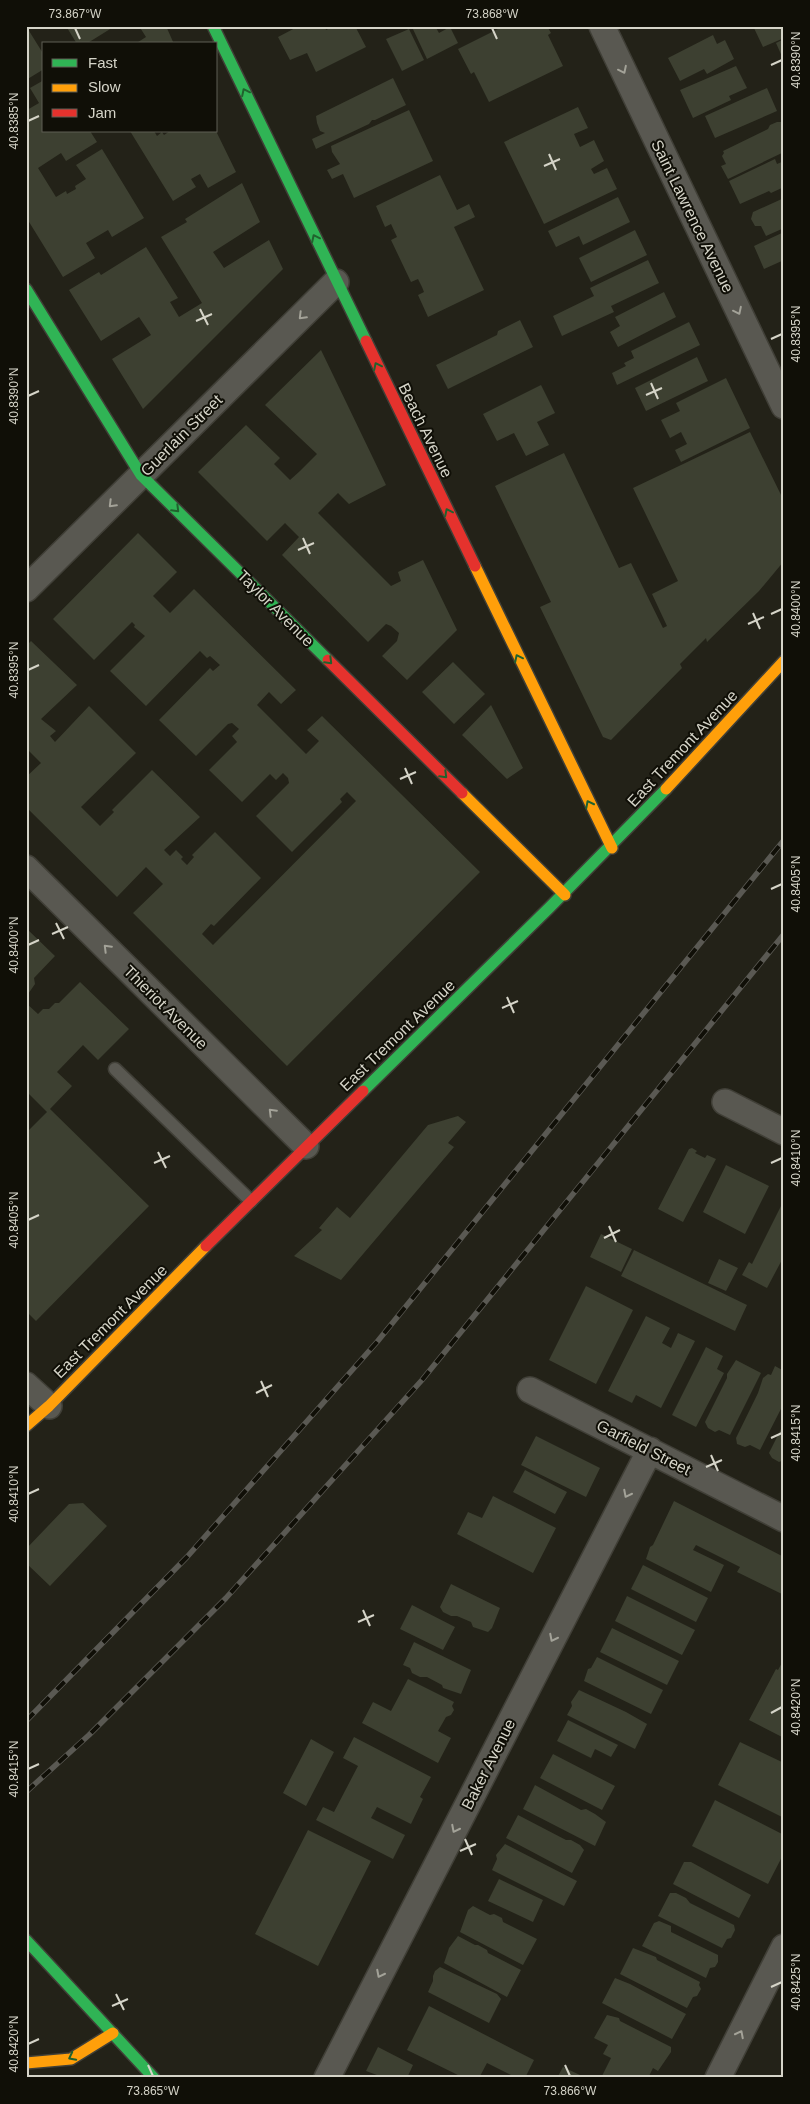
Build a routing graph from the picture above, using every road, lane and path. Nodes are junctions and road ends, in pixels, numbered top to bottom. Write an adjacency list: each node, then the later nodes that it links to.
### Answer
1 (213, 26): 3 (street, Beach Avenue, one-way to 1)
2 (602, 26): 5 (street, Saint Lawrence Avenue, one-way to 5)
3 (336, 282): 6 (street, Guerlain Street, one-way to 6); 9 (street, Beach Avenue, one-way to 3)
4 (26, 289): 6 (street, Taylor Avenue)
5 (784, 406)
6 (142, 475): 7 (street, Guerlain Street, one-way to 7); 11 (street, Taylor Avenue, one-way to 11)
7 (26, 588)
8 (784, 661): 9 (street, East Tremont Avenue)
9 (612, 848): 11 (street, East Tremont Avenue)
10 (26, 868): 15 (street, Thieriot Avenue, one-way to 10)
11 (565, 895): 15 (street, East Tremont Avenue)
12 (115, 1069): 16 (lane)
13 (724, 1102): 14 (street)
14 (784, 1132)
15 (306, 1146): 16 (street, East Tremont Avenue)
16 (251, 1201): 19 (street, East Tremont Avenue)
17 (26, 1385): 19 (street)
18 (530, 1390): 21 (street, Garfield Street)
19 (49, 1406): 20 (street, East Tremont Avenue)
20 (26, 1426)
21 (650, 1450): 22 (street, Garfield Street); 28 (street, Baker Avenue, one-way to 28)
22 (784, 1519)
23 (26, 1940): 25 (street)
24 (784, 1947): 29 (street, one-way to 24)
25 (113, 2033): 26 (street, one-way to 26); 27 (street)
26 (26, 2063)
27 (154, 2078)
28 (327, 2078)
29 (718, 2078)

